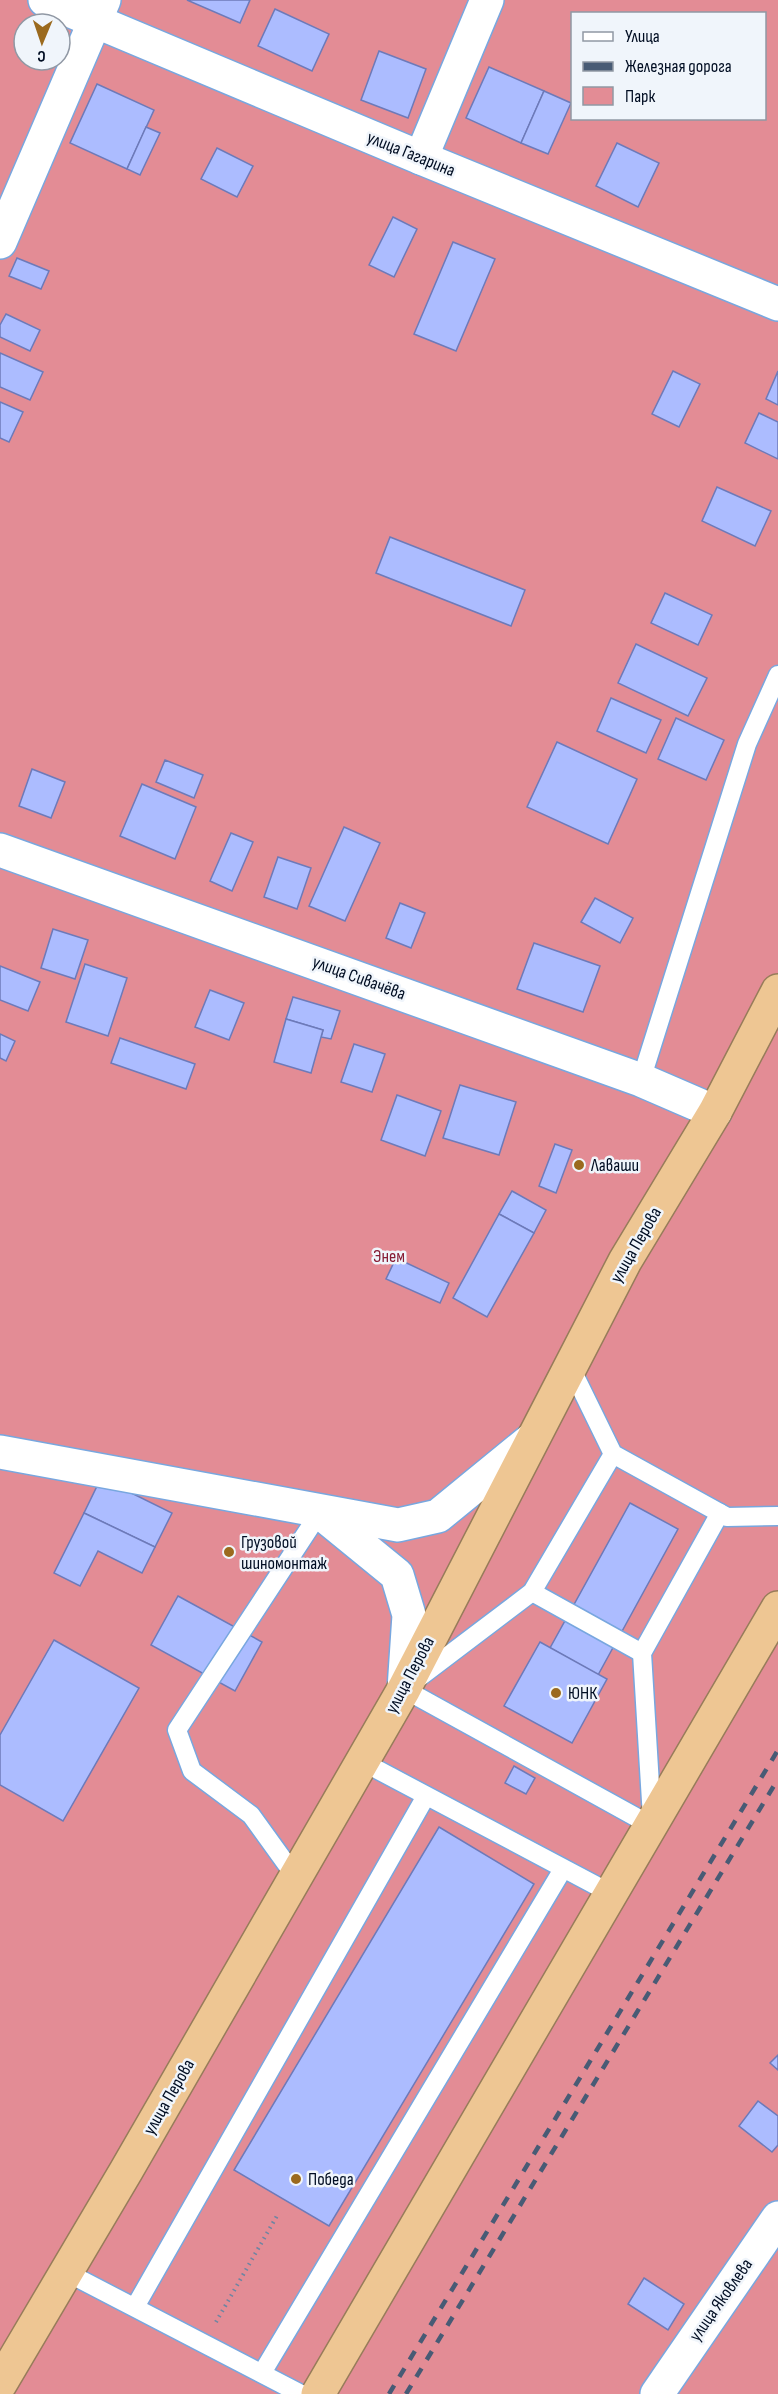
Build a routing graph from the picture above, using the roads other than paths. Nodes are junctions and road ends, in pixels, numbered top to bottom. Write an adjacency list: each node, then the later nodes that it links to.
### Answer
1 (45, 0): 3 (street, улица Гагарина)
2 (487, 0): 4 (street)
3 (99, 11): 4 (street, улица Гагарина); 5 (street)
4 (421, 158): 6 (street, улица Гагарина)
5 (0, 242)
6 (778, 304)
7 (778, 675): 10 (lane)
8 (0, 850): 10 (street, улица Сивачёва)
9 (778, 991): 11 (highway, улица Перова)
10 (641, 1080): 11 (street, улица Сивачёва)
11 (715, 1112): 12 (highway, улица Перова)
12 (570, 1366): 13 (highway, улица Перова); 15 (lane)
13 (531, 1440): 16 (street); 22 (highway, улица Перова)
14 (0, 1452): 16 (street)
15 (613, 1454): 17 (lane); 19 (lane)
16 (320, 1512): 22 (street); 27 (lane)
17 (720, 1513): 18 (lane); 21 (lane)
18 (778, 1516)
19 (532, 1592): 21 (lane); 22 (lane)
20 (778, 1608): 25 (highway)
21 (642, 1653): 25 (lane)
22 (404, 1689): 23 (highway, улица Перова); 25 (lane)
23 (363, 1762): 24 (lane); 27 (highway, улица Перова)
24 (426, 1796): 26 (lane); 31 (lane)
25 (652, 1826): 28 (highway)
26 (563, 1869): 28 (lane); 33 (lane)
27 (295, 1876): 30 (highway, улица Перова)
28 (612, 1894): 38 (highway)
29 (778, 2218): 35 (street, улица Яковлева)
30 (66, 2272): 31 (lane); 32 (highway, улица Перова)
31 (135, 2307): 33 (lane)
32 (21, 2347): 34 (highway, улица Перова); 36 (highway)
33 (262, 2373): 37 (lane)
34 (0, 2384)
35 (660, 2388)
36 (14, 2394)
37 (301, 2394)
38 (318, 2394)

